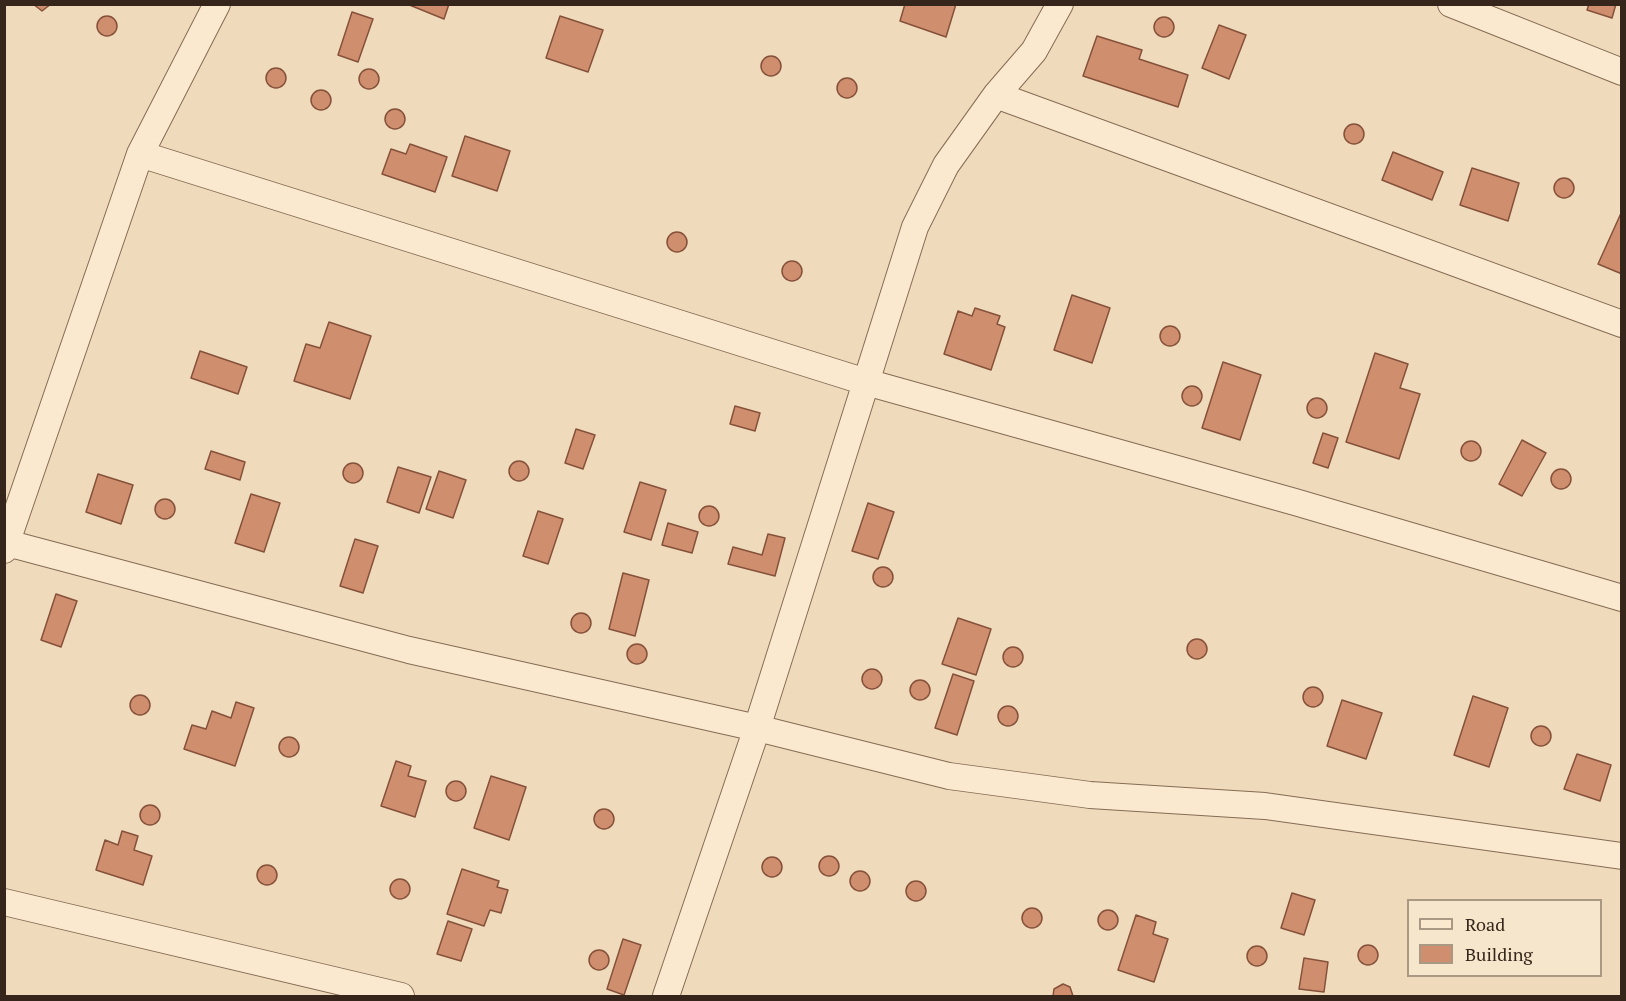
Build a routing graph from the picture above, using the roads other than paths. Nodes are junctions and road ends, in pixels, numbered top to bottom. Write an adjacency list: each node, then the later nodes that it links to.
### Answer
1 (217, 4): 6 (street)
2 (1060, 4): 5 (street)
3 (1451, 4): 4 (street)
4 (1622, 72)
5 (996, 95): 7 (street); 8 (street)
6 (140, 154): 8 (street); 9 (street)
7 (1622, 324)
8 (866, 382): 10 (street); 11 (street)
9 (6, 546): 11 (street)
10 (1622, 598)
11 (757, 728): 12 (street); 15 (street)
12 (1622, 856)
13 (4, 903): 14 (street)
14 (401, 996)
15 (666, 996)

